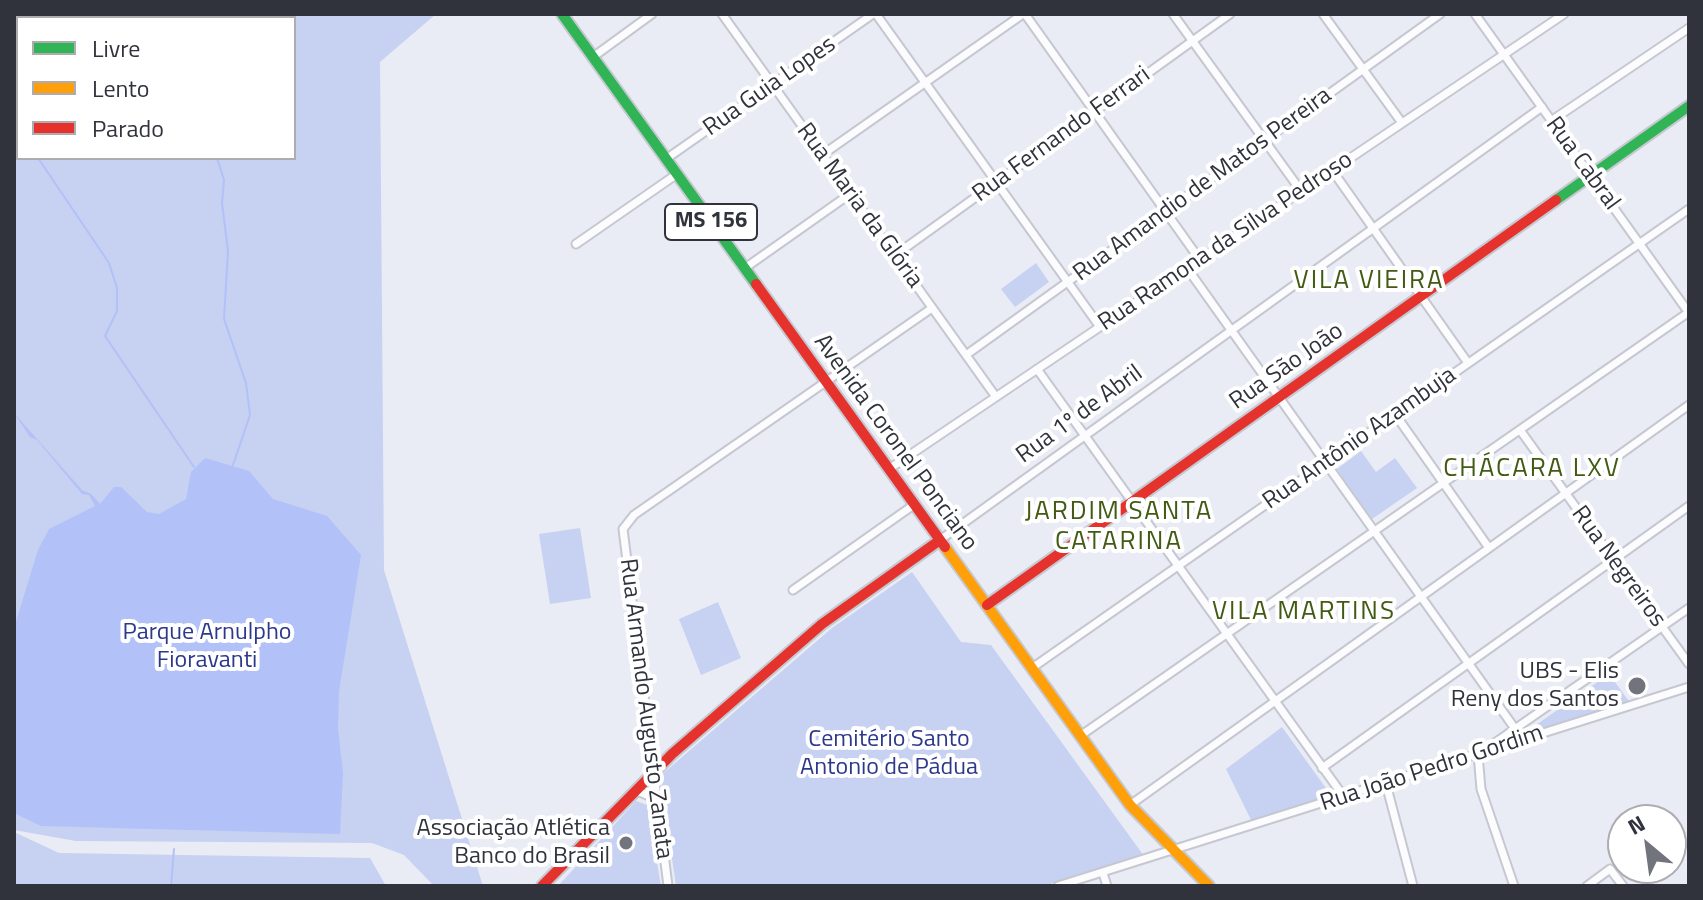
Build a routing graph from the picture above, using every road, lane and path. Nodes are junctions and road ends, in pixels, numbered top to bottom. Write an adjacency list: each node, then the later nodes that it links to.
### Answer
1 (562, 14): 15 (street, Avenida Coronel Ponciano / MS 156)
2 (652, 14): 15 (street)
3 (722, 14): 18 (street, Rua Maria da Glória)
4 (874, 14): 17 (street); 18 (street, Rua Guia Lopes)
5 (1024, 14): 17 (street); 21 (street)
6 (1173, 14): 13 (street)
7 (1230, 14): 13 (street, Rua Fernando Ferrari)
8 (1323, 14): 16 (street)
9 (1440, 14): 16 (street, Rua Amandio de Matos Pereira)
10 (1475, 14): 14 (street, Rua Cabral)
11 (1564, 14): 14 (street, Rua Ramona da Silva Pedroso)
12 (1689, 28): 22 (street)
13 (1192, 40): 21 (street, Rua Fernando Ferrari); 24 (street)
14 (1504, 54): 20 (street, Rua Cabral); 23 (street, Rua Ramona da Silva Pedroso)
15 (593, 57): 26 (street, Avenida Coronel Ponciano / MS 156)
16 (1363, 70): 23 (street); 24 (street, Rua Amandio de Matos Pereira)
17 (926, 83): 25 (street); 30 (street)
18 (772, 84): 25 (street, Rua Maria da Glória); 26 (street, Rua Guia Lopes)
19 (1689, 106): 29 (street, Rua São João)
20 (1542, 107): 22 (street, Rua Cabral); 35 (street, Rua 1º de Abril)
21 (1095, 112): 30 (street, Rua Fernando Ferrari); 34 (street)
22 (1551, 121): 29 (street, Rua Cabral)
23 (1402, 123): 27 (street, Rua Ramona da Silva Pedroso)
24 (1264, 140): 31 (street); 34 (street, Rua Amandio de Matos Pereira)
25 (822, 155): 32 (street, Rua Maria da Glória)
26 (666, 159): 28 (street, Avenida Coronel Ponciano / MS 156)
27 (1332, 170): 31 (street, Rua Ramona da Silva Pedroso); 35 (street)
28 (677, 174): 36 (street); 40 (street, Avenida Coronel Ponciano / MS 156)
29 (1591, 176): 37 (street, Rua Cabral); 43 (street, Rua São João)
30 (997, 182): 38 (street, Rua Fernando Ferrari); 42 (street)
31 (1301, 191): 39 (street, Rua Ramona da Silva Pedroso)
32 (850, 194): 38 (street, Rua Maria da Glória); 40 (street)
33 (1689, 209): 37 (street, Rua Antônio Azambuja)
34 (1167, 211): 39 (street); 42 (street, Rua Amandio de Matos Pereira)
35 (1373, 229): 43 (street); 47 (street, Rua 1º de Abril)
36 (576, 244)
37 (1639, 244): 45 (street, Rua Cabral); 49 (street, Rua Antônio Azambuja)
38 (894, 256): 44 (street, Rua Maria da Glória)
39 (1200, 260): 41 (street, Rua Ramona da Silva Pedroso)
40 (745, 268): 51 (street, Avenida Coronel Ponciano / MS 156)
41 (1187, 268): 46 (street, Rua Ramona da Silva Pedroso); 47 (street)
42 (1067, 282): 46 (street); 48 (street, Rua Amandio de Matos Pereira)
43 (1421, 296): 49 (street); 53 (street, Rua São João)
44 (932, 308): 48 (street, Rua Maria da Glória); 51 (street, Rua Armando Augusto Zanata)
45 (1689, 313): 56 (street)
46 (1100, 327): 50 (street, Rua Ramona da Silva Pedroso)
47 (1231, 331): 53 (street); 57 (street, Rua 1º de Abril)
48 (966, 355): 52 (street, Rua Maria da Glória)
49 (1468, 363): 55 (street, Rua Antônio Azambuja)
50 (1037, 369): 52 (street, Rua Ramona da Silva Pedroso); 57 (street)
51 (826, 381): 59 (street, Avenida Coronel Ponciano / MS 156); 86 (street, Rua Armando Augusto Zanata)
52 (996, 397): 59 (street, Rua Ramona da Silva Pedroso)
53 (1279, 398): 58 (street); 62 (street, Rua São João)
54 (1689, 405): 61 (street)
55 (1395, 414): 58 (street, Rua Antônio Azambuja); 60 (street)
56 (1520, 430): 60 (street); 61 (street, Rua Negreiros)
57 (1085, 436): 62 (street); 66 (street, Rua 1º de Abril)
58 (1325, 463): 65 (street); 69 (street, Rua Antônio Azambuja)
59 (889, 469): 63 (street, Avenida Coronel Ponciano / MS 156)
60 (1443, 483): 65 (street); 67 (street)
61 (1565, 494): 67 (street); 68 (street, Rua Negreiros)
62 (1132, 502): 69 (street); 72 (street, Rua São João)
63 (915, 504): 66 (street, Avenida Coronel Ponciano / MS 156); 70 (street)
64 (1689, 506): 68 (street)
65 (1374, 532): 71 (street); 75 (street)
66 (940, 540): 72 (street, Avenida Coronel Ponciano / MS 156); 86 (street, Rua 1º de Abril)
67 (1489, 548): 71 (street)
68 (1613, 560): 74 (street, Rua Negreiros); 76 (street)
69 (1178, 566): 75 (street); 78 (street, Rua Antônio Azambuja)
70 (793, 590)
71 (1420, 597): 76 (street); 80 (street)
72 (987, 605): 78 (street, Avenida Coronel Ponciano / MS 156)
73 (1689, 608): 74 (street)
74 (1661, 628): 77 (street, Rua Negreiros); 81 (street)
75 (1226, 634): 80 (street); 82 (street)
76 (1467, 664): 81 (street); 85 (street)
77 (1689, 664)
78 (1032, 668): 82 (street, Avenida Coronel Ponciano / MS 156)
79 (1689, 687): 83 (street, Rua João Pedro Gordim)
80 (1274, 702): 85 (street); 91 (street)
81 (1514, 731): 83 (street); 84 (street)
82 (1080, 736): 91 (street, Avenida Coronel Ponciano / MS 156)
83 (1523, 740): 84 (street, Rua João Pedro Gordim)
84 (1478, 754): 87 (street, Rua João Pedro Gordim); 100 (street)
85 (1322, 768): 89 (street)
86 (654, 770): 88 (street, Rua 1º de Abril); 90 (street, Rua Armando Augusto Zanata)
87 (1386, 784): 89 (street, Rua João Pedro Gordim); 99 (street)
88 (635, 790): 90 (street); 94 (street, Rua 1º de Abril)
89 (1344, 797): 92 (street, Rua João Pedro Gordim)
90 (656, 799): 95 (street, Rua Armando Augusto Zanata)
91 (1130, 805): 92 (street, Avenida Coronel Ponciano / MS 156)
92 (1175, 851): 93 (street, Rua João Pedro Gordim); 98 (street, Avenida Coronel Ponciano / MS 156)
93 (1103, 873): 96 (street, Rua João Pedro Gordim); 97 (street)
94 (542, 886)
95 (668, 886)
96 (1058, 886)
97 (1107, 886)
98 (1209, 886)
99 (1413, 886)
100 (1514, 886)
101 (1587, 886): 102 (street)
102 (1623, 886)

